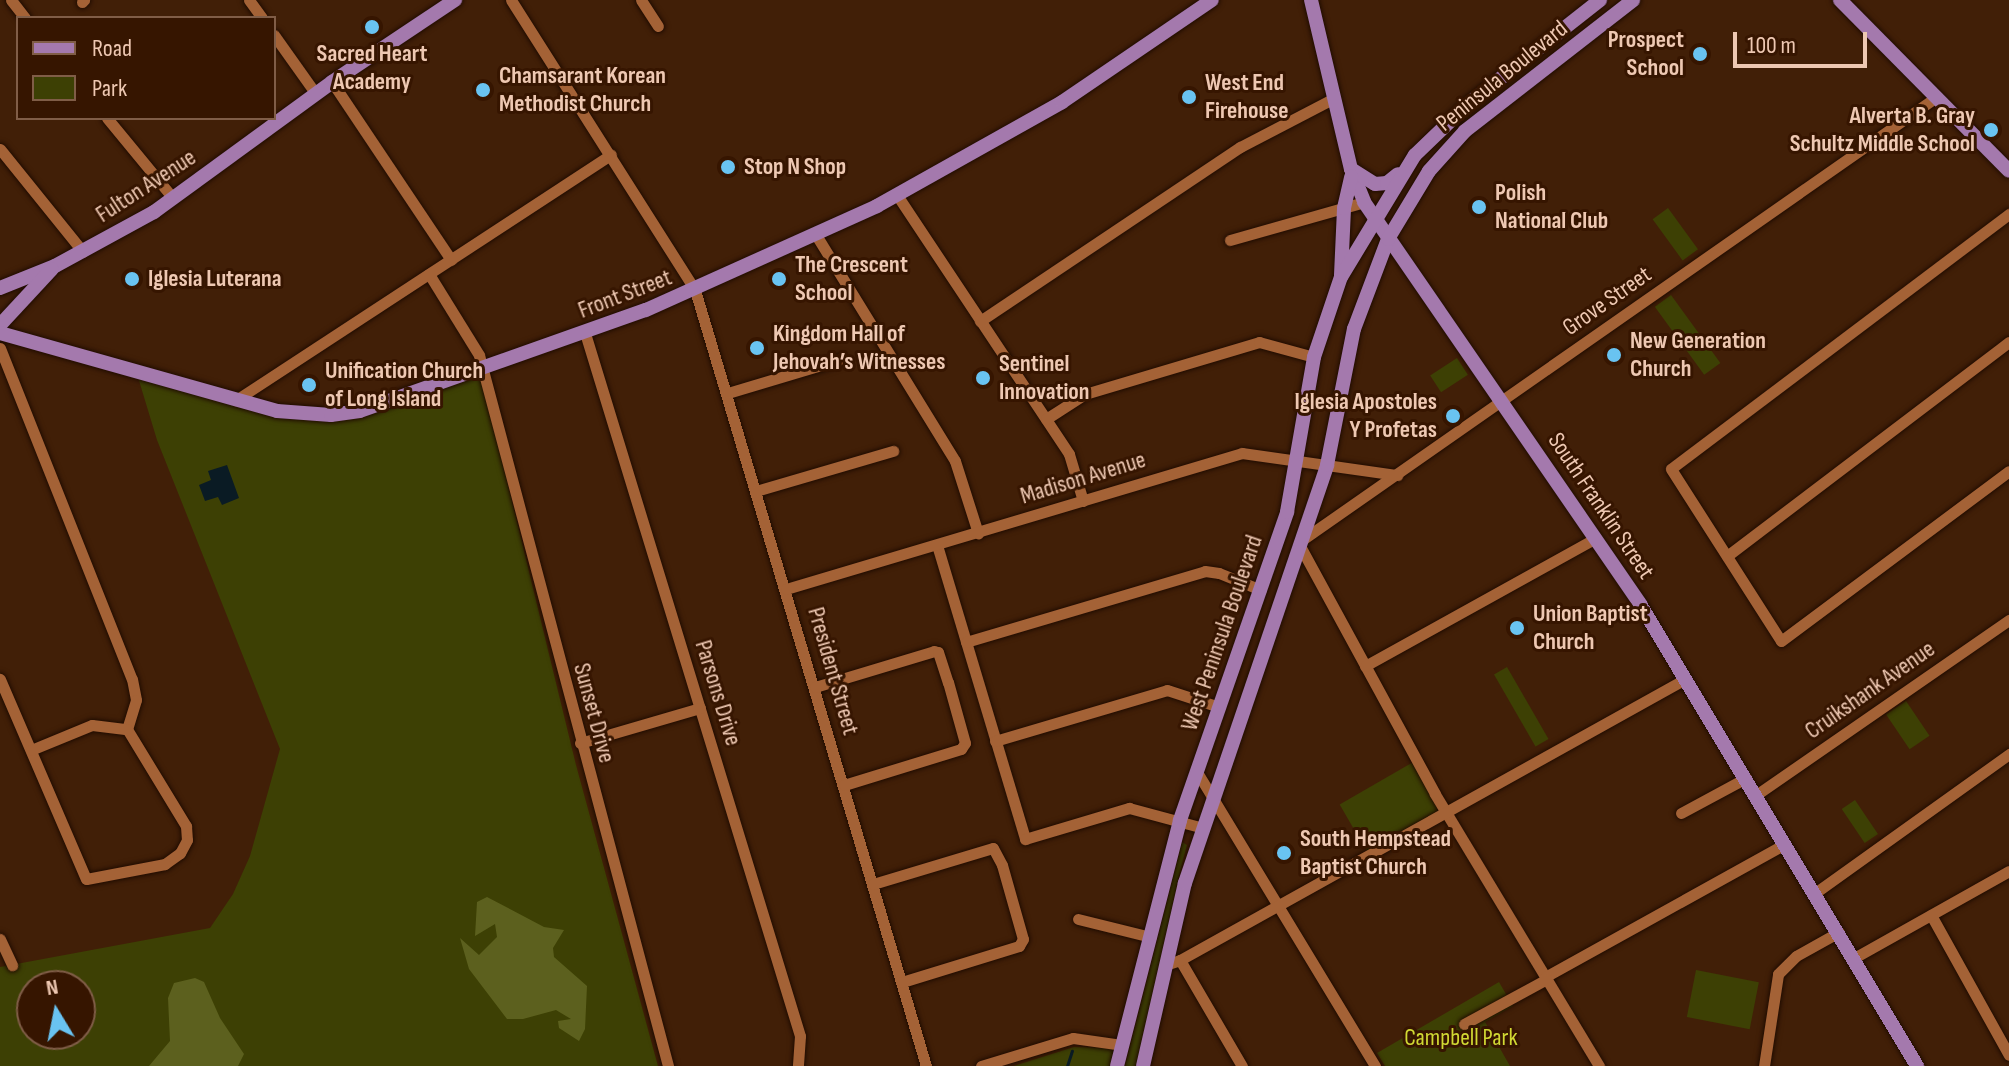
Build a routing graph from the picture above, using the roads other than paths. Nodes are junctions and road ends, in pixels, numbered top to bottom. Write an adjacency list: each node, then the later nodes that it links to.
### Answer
1 (11, 0): 10 (street)
2 (455, 0): 13 (main road, Fulton Avenue)
3 (511, 0): 19 (street, President Street)
4 (641, 0): 11 (street)
5 (1212, 0): 23 (main road, Front Street)
6 (1311, 0): 15 (main road, South Franklin Street)
7 (1600, 0): 20 (main road, Peninsula Boulevard)
8 (1633, 0): 30 (main road, Peninsula Boulevard)
9 (1840, 0): 16 (main road)
10 (23, 16)
11 (658, 26)
12 (276, 38): 14 (street)
13 (332, 82): 14 (main road, Fulton Avenue); 33 (street)
14 (316, 94): 24 (main road, Fulton Avenue)
15 (1334, 98): 21 (main road, South Franklin Street); 39 (street)
16 (1935, 98): 22 (main road); 50 (street, Grove Street)
17 (109, 120): 24 (street)
18 (0, 149): 32 (street)
19 (611, 155): 33 (street); 38 (street, President Street)
20 (1415, 155): 21 (main road); 28 (main road, Peninsula Boulevard)
21 (1351, 169): 25 (main road, South Franklin Street); 26 (main road)
22 (2009, 171)
23 (897, 195): 29 (main road, Front Street); 39 (street)
24 (173, 198): 32 (main road, Fulton Avenue)
25 (1364, 202): 26 (street); 28 (main road, South Franklin Street)
26 (1344, 208): 31 (street); 36 (main road)
27 (2009, 214): 63 (street)
28 (1374, 219): 30 (main road, South Franklin Street); 36 (main road, West Peninsula Boulevard)
29 (816, 235): 38 (main road, Front Street); 59 (street)
30 (1388, 239): 50 (main road, South Franklin Street); 54 (main road, West Peninsula Boulevard)
31 (1230, 240)
32 (83, 252): 34 (main road, Fulton Avenue)
33 (451, 260): 35 (street)
34 (55, 266): 37 (main road, Fulton Avenue); 40 (main road)
35 (429, 274): 47 (street, Sunset Drive); 49 (street)
36 (1341, 277): 45 (main road, West Peninsula Boulevard)
37 (0, 288)
38 (695, 290): 42 (main road, Front Street); 48 (street, President Street)
39 (980, 321): 51 (street)
40 (0, 325)
41 (0, 333): 49 (main road, Front Street)
42 (585, 333): 47 (main road, Front Street); 73 (street, Parsons Drive)
43 (2009, 342): 63 (street)
44 (0, 348): 74 (street)
45 (1314, 357): 51 (street); 53 (main road, West Peninsula Boulevard)
46 (841, 359): 48 (street)
47 (482, 370): 49 (main road, Front Street); 76 (street, Sunset Drive)
48 (728, 393): 57 (street, President Street)
49 (236, 400)
50 (1503, 401): 56 (street, Grove Street); 60 (main road, South Franklin Street)
51 (1046, 419): 58 (street)
52 (893, 451): 57 (street)
53 (1297, 461): 54 (street, Madison Avenue); 58 (street, Madison Avenue); 65 (main road, West Peninsula Boulevard)
54 (1327, 465): 56 (street, Madison Avenue); 61 (main road, West Peninsula Boulevard)
55 (2009, 471): 63 (street)
56 (1397, 475): 61 (street, Grove Street)
57 (756, 491): 64 (street, President Street)
58 (1083, 501): 59 (street, Madison Avenue)
59 (978, 533): 62 (street, Madison Avenue)
60 (1596, 538): 68 (street); 70 (main road, South Franklin Street)
61 (1301, 543): 68 (street); 83 (main road, West Peninsula Boulevard)
62 (937, 545): 64 (street, Madison Avenue); 67 (street)
63 (1727, 556)
64 (786, 589): 71 (street, President Street)
65 (1261, 590): 67 (street); 72 (main road, West Peninsula Boulevard)
66 (2009, 620): 82 (street, Cruikshank Avenue)
67 (966, 642): 75 (street)
68 (1365, 666): 84 (street)
69 (0, 679): 77 (street)
70 (1685, 679): 80 (main road, South Franklin Street); 84 (street)
71 (815, 687): 81 (street, President Street); 81 (street)
72 (1219, 707): 75 (street); 79 (main road, West Peninsula Boulevard)
73 (700, 708): 76 (street); 108 (street, Parsons Drive)
74 (127, 729): 77 (street); 77 (street)
75 (995, 741): 86 (street)
76 (580, 743): 107 (street, Sunset Drive)
77 (31, 750)
78 (2009, 754): 91 (street)
79 (1197, 772): 83 (street); 86 (main road, West Peninsula Boulevard)
80 (1746, 778): 82 (main road, South Franklin Street); 85 (street)
81 (844, 785): 90 (street, President Street)
82 (1756, 795): 88 (main road, South Franklin Street)
83 (1212, 797): 87 (main road, West Peninsula Boulevard); 92 (street)
84 (1446, 813): 92 (street); 102 (street)
85 (1681, 813)
86 (1180, 820): 87 (street); 96 (main road, West Peninsula Boulevard)
87 (1203, 828): 101 (main road, West Peninsula Boulevard)
88 (1785, 844): 91 (main road, South Franklin Street); 102 (street)
89 (2009, 871): 93 (street)
90 (873, 884): 103 (street, President Street); 103 (street)
91 (1815, 893): 95 (main road, South Franklin Street)
92 (1278, 906): 99 (street); 114 (street)
93 (1931, 915): 98 (street); 106 (street)
94 (1078, 919): 96 (street)
95 (1839, 932): 98 (main road, South Franklin Street); 116 (street)
96 (1151, 937): 105 (main road, West Peninsula Boulevard)
97 (0, 939): 100 (street)
98 (1854, 958): 117 (main road, South Franklin Street)
99 (1180, 960): 101 (street); 113 (street)
100 (12, 965)
101 (1165, 965): 112 (main road, West Peninsula Boulevard)
102 (1546, 978): 104 (street); 115 (street)
103 (902, 982): 109 (street, President Street)
104 (1464, 1024)
105 (1122, 1045): 110 (street); 111 (main road, West Peninsula Boulevard)
106 (2009, 1055)
107 (668, 1066)
108 (798, 1066)
109 (926, 1066)
110 (981, 1066)
111 (1117, 1066)
112 (1143, 1066)
113 (1242, 1066)
114 (1375, 1066)
115 (1599, 1066)
116 (1764, 1066)
117 (1917, 1066)

